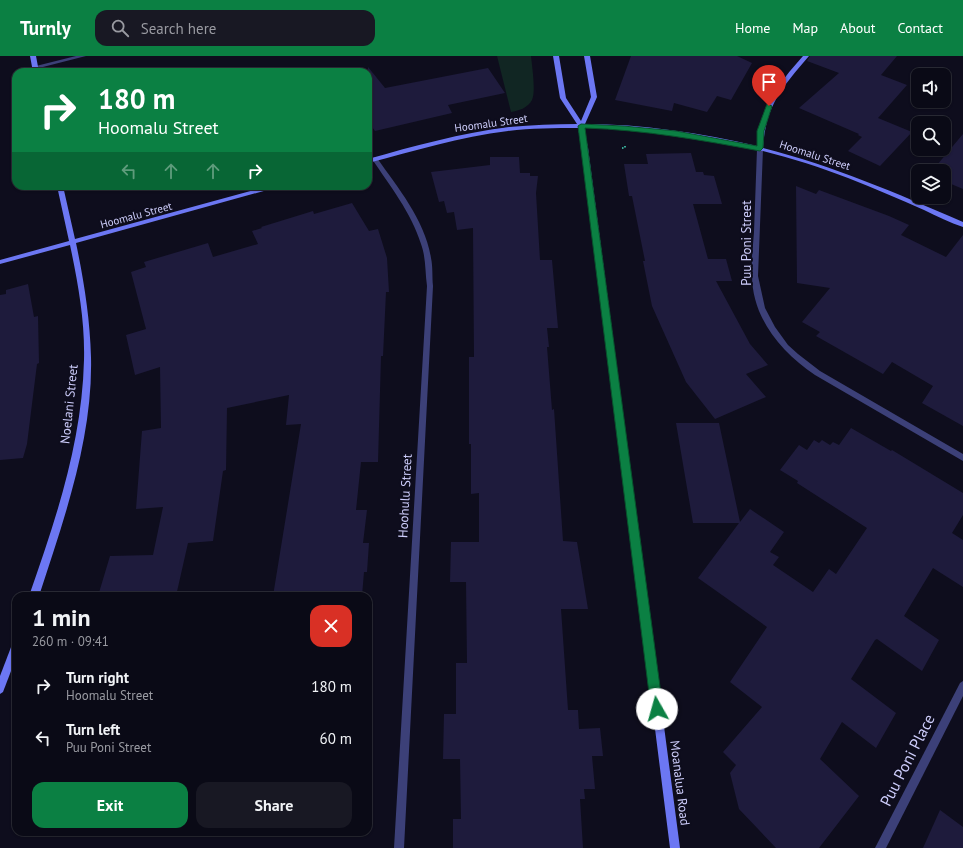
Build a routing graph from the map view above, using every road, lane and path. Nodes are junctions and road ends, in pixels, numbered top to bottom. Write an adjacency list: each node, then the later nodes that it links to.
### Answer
1 (33, 56): 6 (street)
2 (83, 56): 7 (street)
3 (556, 56): 8 (street, Moanalua Road)
4 (587, 56): 8 (street)
5 (806, 56): 11 (street, Puu Poni Street)
6 (36, 68)
7 (40, 68)
8 (581, 126): 11 (street, Hoomalu Street); 12 (street, Hoomalu Street); 25 (street, Moanalua Road)
9 (625, 145): 10 (path)
10 (622, 148)
11 (760, 148): 16 (street, Hoomalu Street); 19 (street, Puu Poni Street)
12 (372, 160)
13 (372, 161): 24 (street, Hoohulu Street)
14 (61, 190): 17 (street, Noelani Street)
15 (261, 190): 17 (street, Hoomalu Street)
16 (963, 225)
17 (72, 242): 18 (street, Hoomalu Street); 20 (street, Noelani Street)
18 (0, 262)
19 (963, 458)
20 (35, 592)
21 (12, 656): 23 (street)
22 (963, 686): 26 (street, Puu Poni Place)
23 (0, 689)
24 (399, 848)
25 (675, 848)
26 (880, 848)

